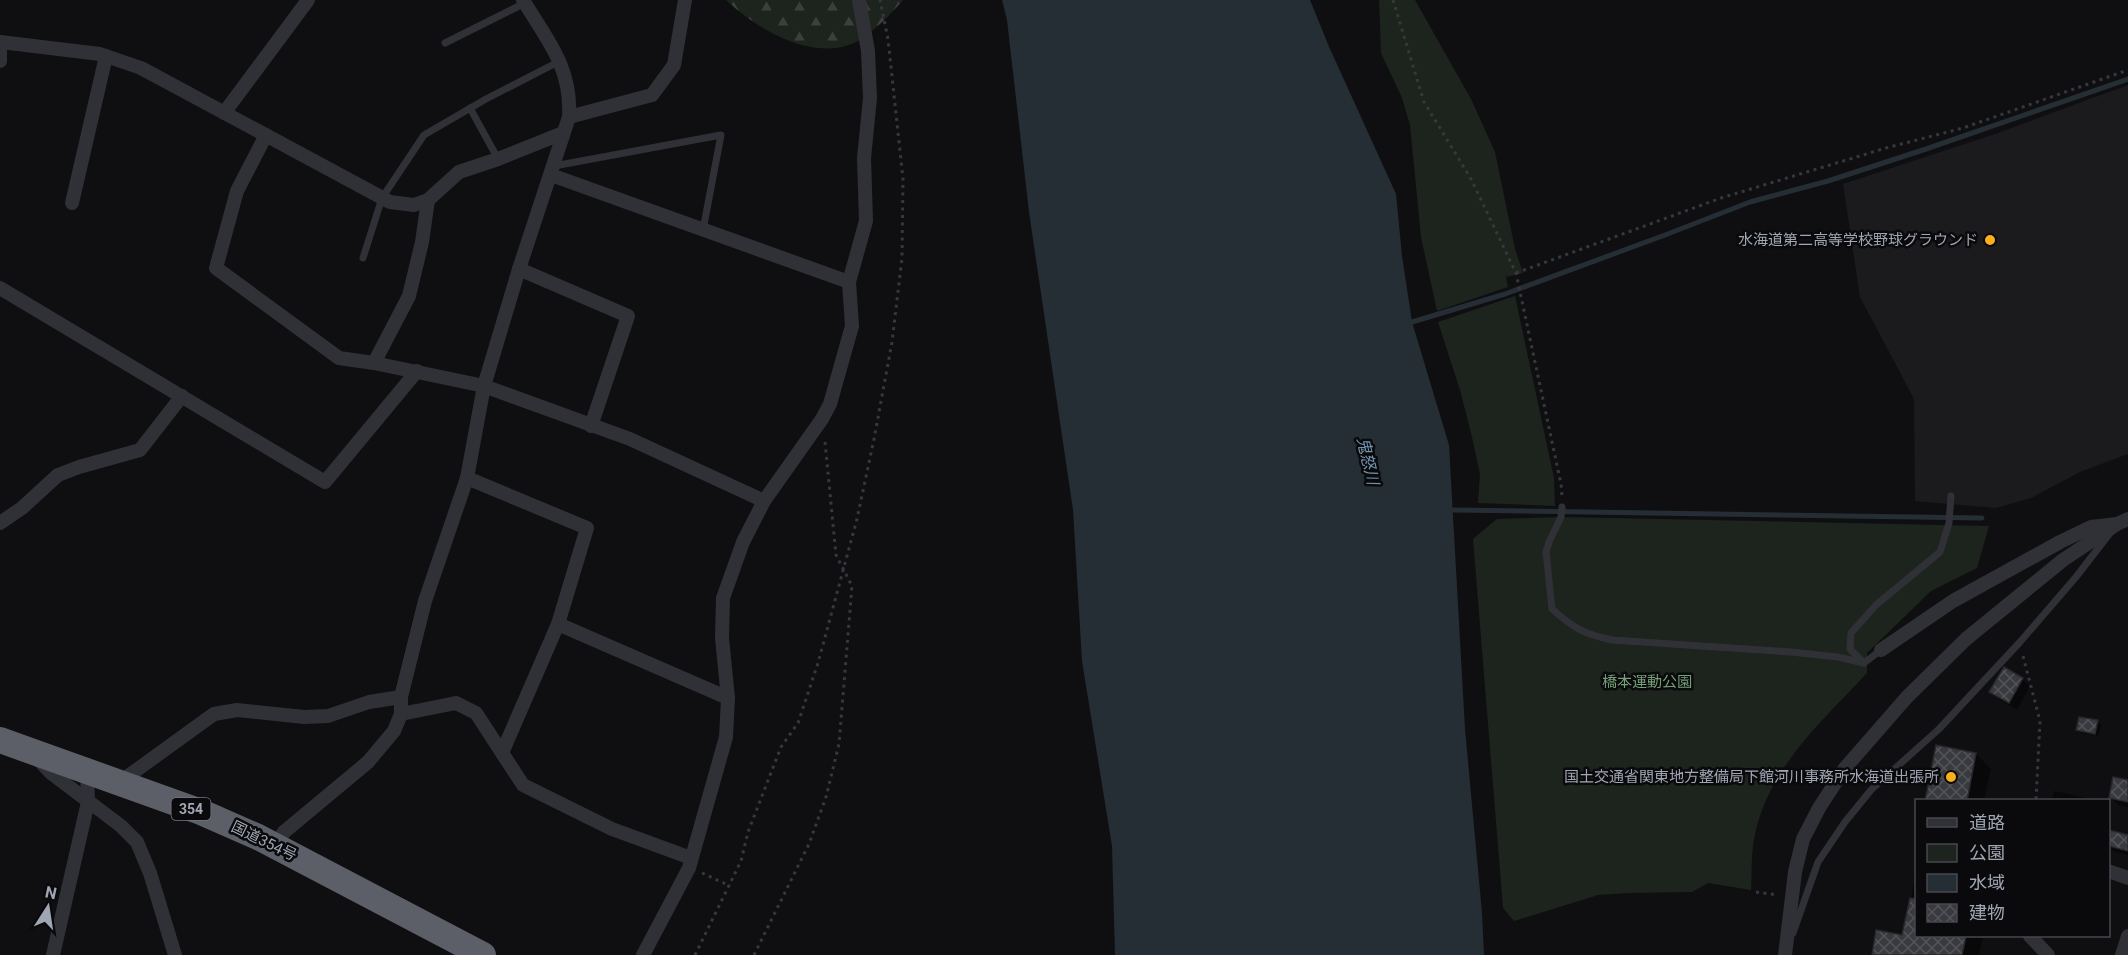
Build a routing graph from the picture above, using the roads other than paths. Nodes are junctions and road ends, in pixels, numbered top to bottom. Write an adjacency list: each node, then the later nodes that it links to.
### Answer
1 (308, 0): 11 (street)
2 (685, 0): 12 (street)
3 (859, 0): 23 (street)
4 (524, 2): 6 (lane); 9 (street)
5 (0, 42): 7 (street); 8 (street)
6 (446, 43)
7 (106, 56): 11 (street); 19 (street)
8 (0, 61)
9 (560, 61): 10 (lane); 12 (street)
10 (470, 108): 15 (lane); 17 (lane)
11 (224, 113): 14 (street)
12 (569, 117): 13 (street)
13 (563, 133): 15 (street); 16 (street)
14 (266, 135): 17 (street); 25 (street)
15 (498, 159): 18 (street)
16 (553, 170): 20 (street); 20 (lane); 22 (street)
17 (382, 198): 18 (street); 21 (lane)
18 (428, 200): 25 (street)
19 (72, 203)
20 (704, 230): 23 (street)
21 (363, 258)
22 (519, 269): 27 (street); 29 (street)
23 (849, 282): 32 (street)
24 (0, 288): 28 (street)
25 (374, 363): 26 (street)
26 (417, 371): 27 (street); 28 (street)
27 (484, 386): 29 (street); 30 (street)
28 (182, 396): 35 (street)
29 (591, 426): 32 (street)
30 (467, 477): 36 (street); 39 (street)
31 (1951, 496): 38 (lane)
32 (764, 501): 40 (street)
33 (1562, 507): 38 (lane)
34 (2123, 522): 37 (street); 58 (lane); 58 (street)
35 (0, 523)
36 (558, 624): 40 (street); 44 (street)
37 (1881, 650): 38 (lane)
38 (1864, 663)
39 (401, 697): 41 (street); 46 (street)
40 (728, 698): 49 (street)
41 (401, 714): 44 (street); 48 (street)
42 (0, 740): 43 (highway, 国道354号 / 354)
43 (28, 749): 45 (highway, 国道354号 / 354); 47 (street)
44 (502, 753): 49 (street)
45 (87, 771): 46 (highway, 国道354号 / 354); 47 (street)
46 (120, 782): 48 (highway, 国道354号 / 354)
47 (88, 802): 54 (street); 55 (street)
48 (276, 845): 56 (highway, 国道354号 / 354)
49 (690, 863): 57 (street)
50 (2110, 872): 51 (street)
51 (2128, 878)
52 (2128, 936): 60 (street)
53 (2031, 937): 59 (street)
54 (53, 955)
55 (176, 955)
56 (483, 955)
57 (643, 955)
58 (1785, 955)
59 (2048, 955)
60 (2122, 955)

